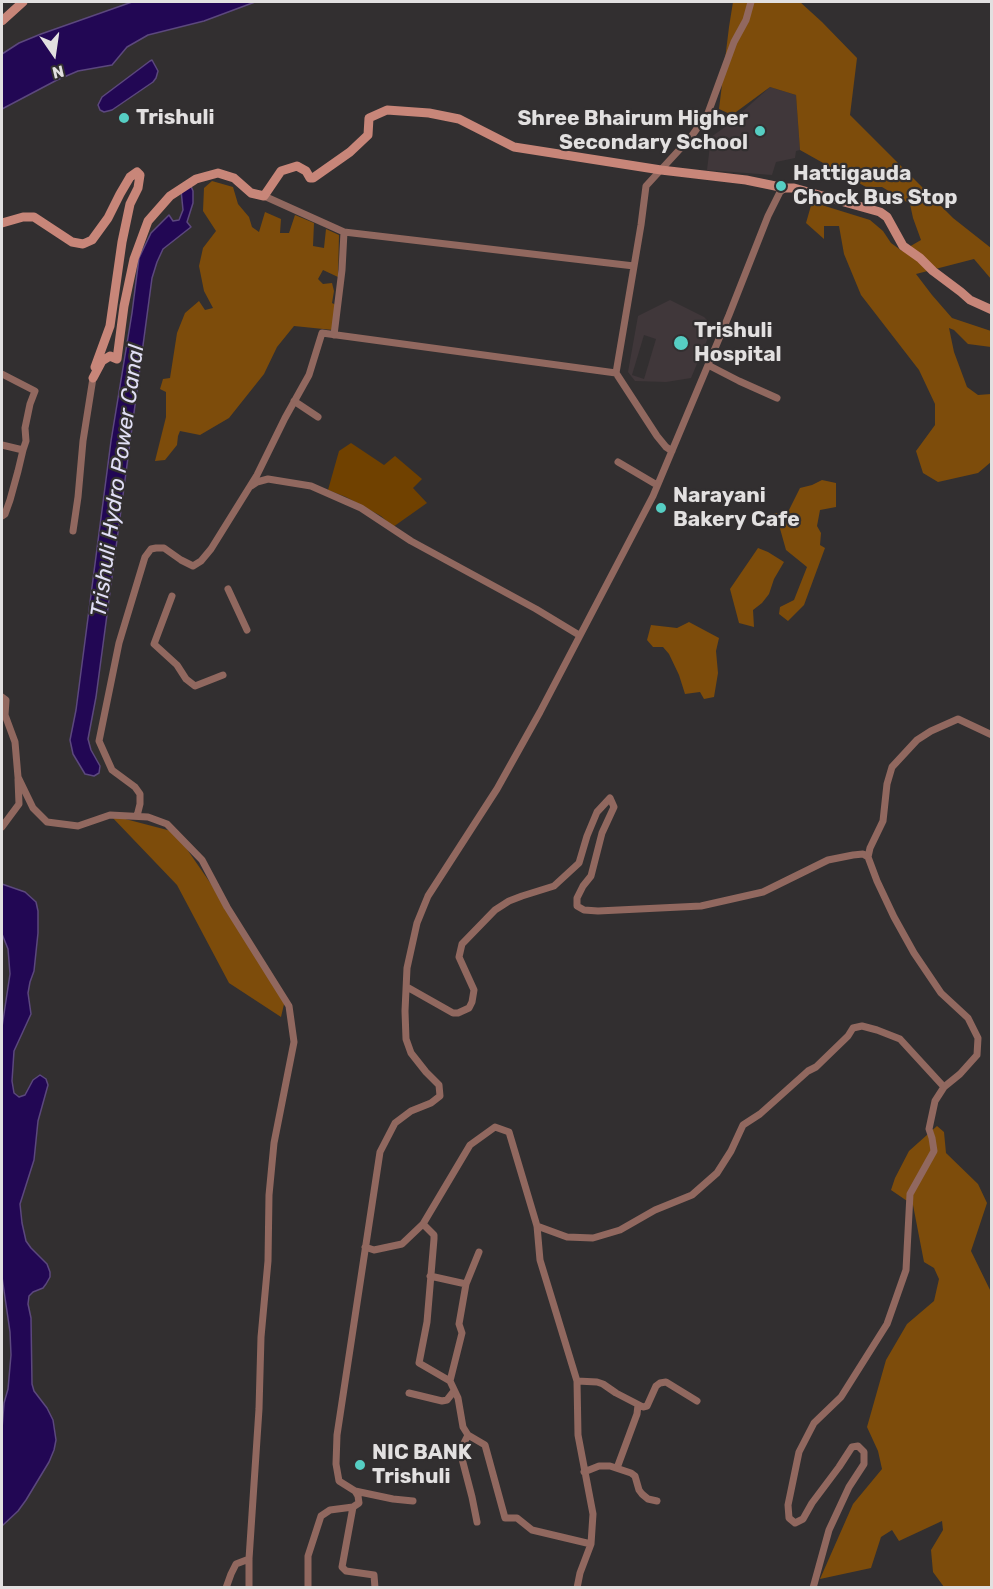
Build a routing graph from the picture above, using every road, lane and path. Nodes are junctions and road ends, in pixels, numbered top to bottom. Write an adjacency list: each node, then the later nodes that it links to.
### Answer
1 (23, 2): 3 (street)
2 (751, 2): 4 (street)
3 (2, 21)
4 (661, 170): 5 (street); 6 (street); 9 (street)
5 (785, 188): 10 (street); 12 (street)
6 (264, 196): 8 (street); 15 (street)
7 (2, 223): 15 (street)
8 (344, 232): 9 (street); 11 (street)
9 (634, 266): 13 (street)
10 (992, 310)
11 (334, 335): 13 (street); 17 (street)
12 (708, 365): 16 (street); 21 (street)
13 (616, 373): 21 (street)
14 (2, 374): 20 (street)
15 (93, 378): 26 (street)
16 (777, 398)
17 (294, 401): 18 (street); 24 (street)
18 (318, 417)
19 (2, 445): 20 (street)
20 (23, 450): 25 (street)
21 (672, 452): 23 (street)
22 (618, 462): 23 (street)
23 (657, 485): 30 (street)
24 (249, 488): 30 (street); 35 (street)
25 (2, 516)
26 (72, 531)
27 (228, 589): 29 (street)
28 (172, 596): 31 (street)
29 (247, 630)
30 (579, 634): 38 (street)
31 (223, 675)
32 (2, 697): 34 (street)
33 (992, 735): 37 (street)
34 (18, 777): 35 (street); 36 (street)
35 (137, 816): 61 (street)
36 (2, 827)
37 (868, 857): 38 (street); 39 (street)
38 (407, 987): 42 (street)
39 (944, 1088): 41 (street); 67 (street)
40 (423, 1224): 41 (street); 42 (street); 44 (street)
41 (537, 1226): 47 (street)
42 (365, 1246): 55 (street)
43 (479, 1252): 45 (street)
44 (430, 1276): 45 (street); 46 (street)
45 (466, 1284): 46 (street)
46 (450, 1381): 48 (street)
47 (577, 1381): 51 (street); 54 (street)
48 (454, 1391): 49 (street); 52 (street)
49 (409, 1393)
50 (697, 1401): 51 (street)
51 (638, 1405): 53 (street)
52 (468, 1435): 59 (street); 60 (street)
53 (616, 1468): 54 (street); 57 (street)
54 (585, 1472): 60 (street)
55 (355, 1491): 56 (street); 58 (street)
56 (414, 1501)
57 (657, 1501)
58 (353, 1506): 64 (street); 65 (street)
59 (477, 1522)
60 (591, 1544): 66 (street)
61 (249, 1559): 62 (street); 63 (street)
62 (226, 1587)
63 (249, 1587)
64 (308, 1587)
65 (375, 1587)
66 (577, 1587)
67 (813, 1587)

